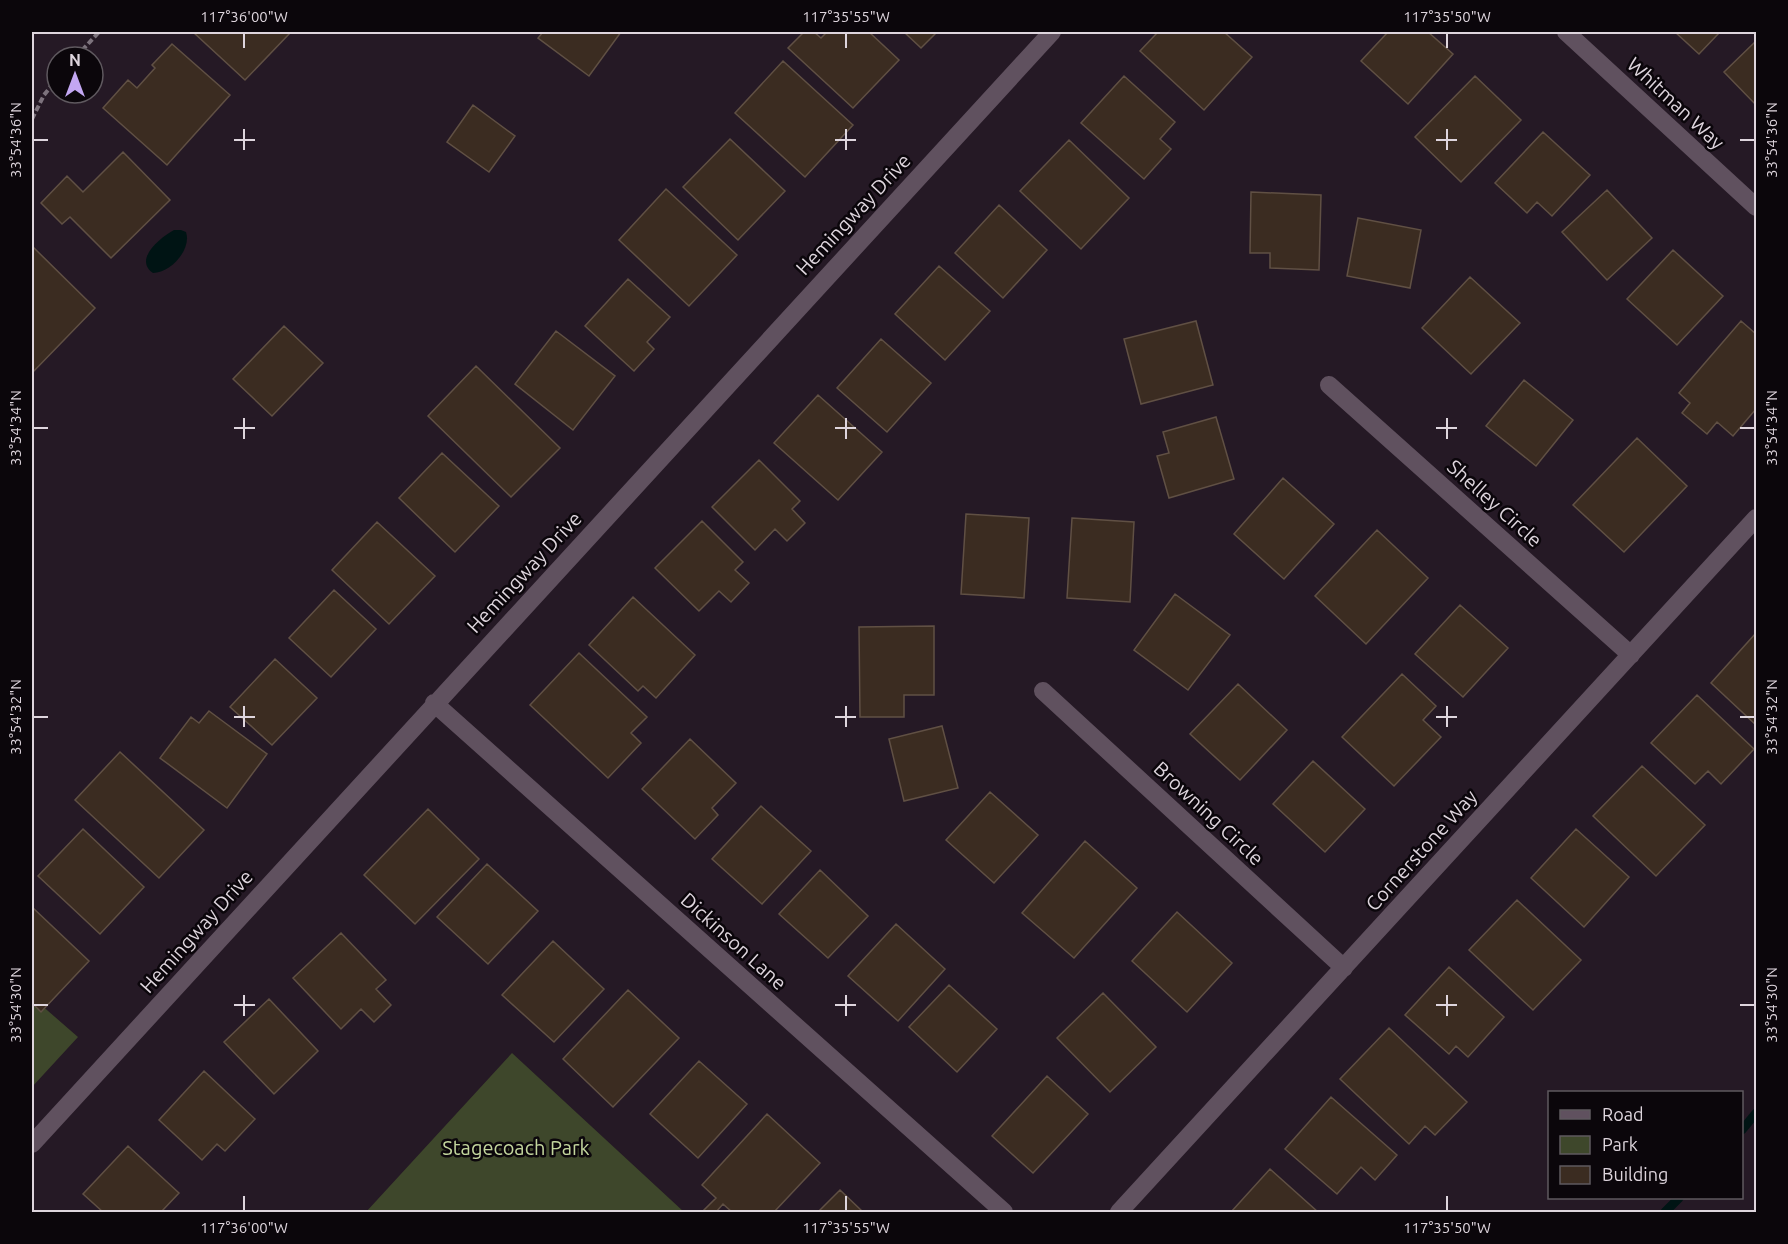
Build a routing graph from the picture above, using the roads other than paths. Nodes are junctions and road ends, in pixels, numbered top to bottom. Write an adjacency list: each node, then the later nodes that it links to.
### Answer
1 (1052, 32): 8 (street, Hemingway Drive)
2 (1566, 32): 3 (street, Whitman Way)
3 (1756, 207)
4 (1329, 385): 6 (street, Shelley Circle)
5 (1756, 518): 6 (street, Cornerstone Way)
6 (1631, 655): 9 (street, Cornerstone Way)
7 (1043, 691): 9 (street, Browning Circle)
8 (435, 703): 10 (street, Hemingway Drive); 11 (street, Dickinson Lane)
9 (1344, 968): 12 (street, Cornerstone Way)
10 (32, 1144)
11 (1004, 1212)
12 (1119, 1212)

